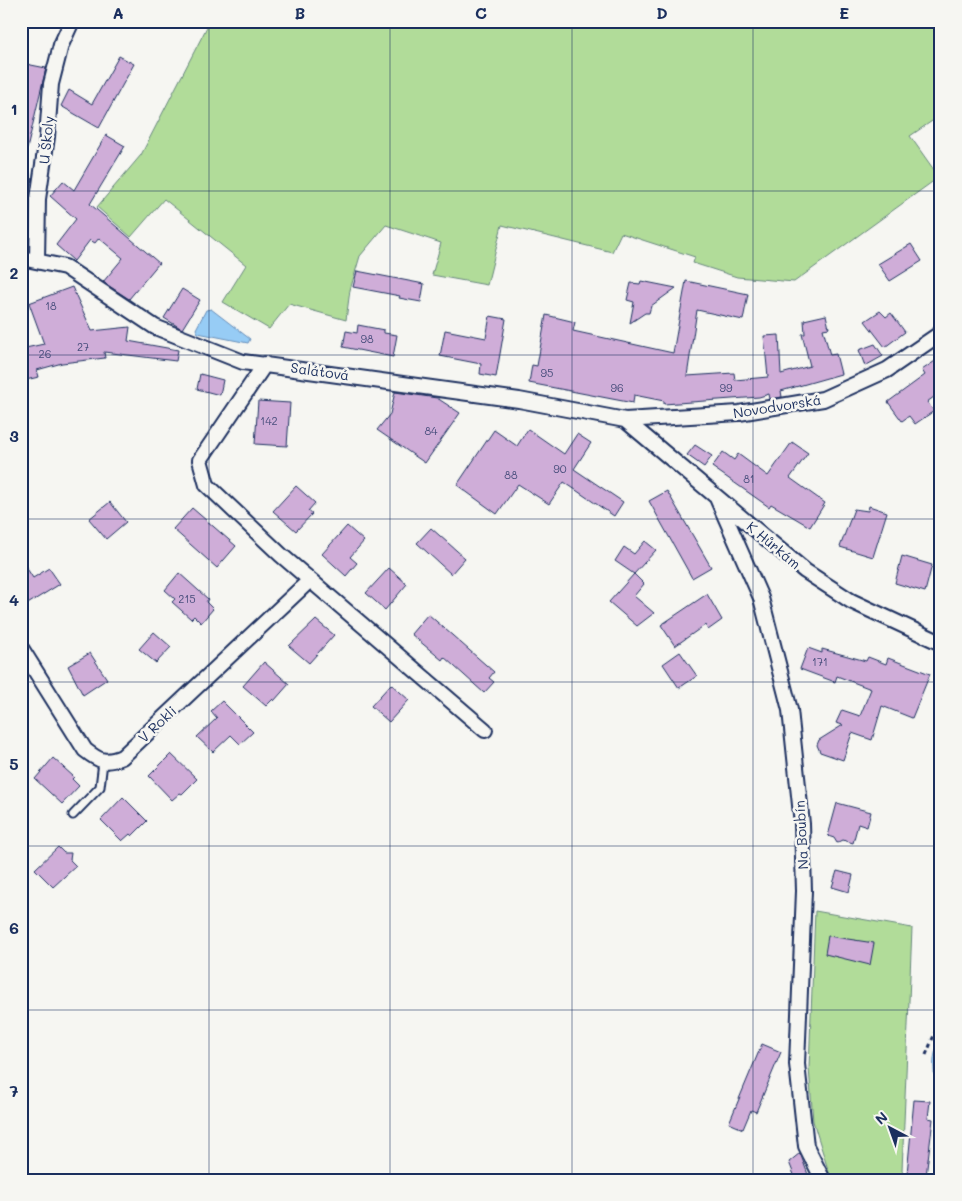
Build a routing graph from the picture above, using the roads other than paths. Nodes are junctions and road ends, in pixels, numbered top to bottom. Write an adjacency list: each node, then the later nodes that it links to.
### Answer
1 (72, 21): 3 (street, U Školy)
2 (21, 258): 3 (street, Salátová)
3 (37, 261): 5 (street, Salátová)
4 (941, 333): 6 (street, Novodvorská)
5 (265, 364): 6 (street, Salátová); 8 (street)
6 (625, 420): 7 (street, K Hůrkám)
7 (717, 498): 9 (street, K Hůrkám); 14 (street, Na Boubín)
8 (310, 580): 11 (street); 12 (street, V Rokli)
9 (941, 643)
10 (21, 648): 12 (street)
11 (486, 730)
12 (103, 762): 13 (lane)
13 (73, 815)
14 (823, 1180)

